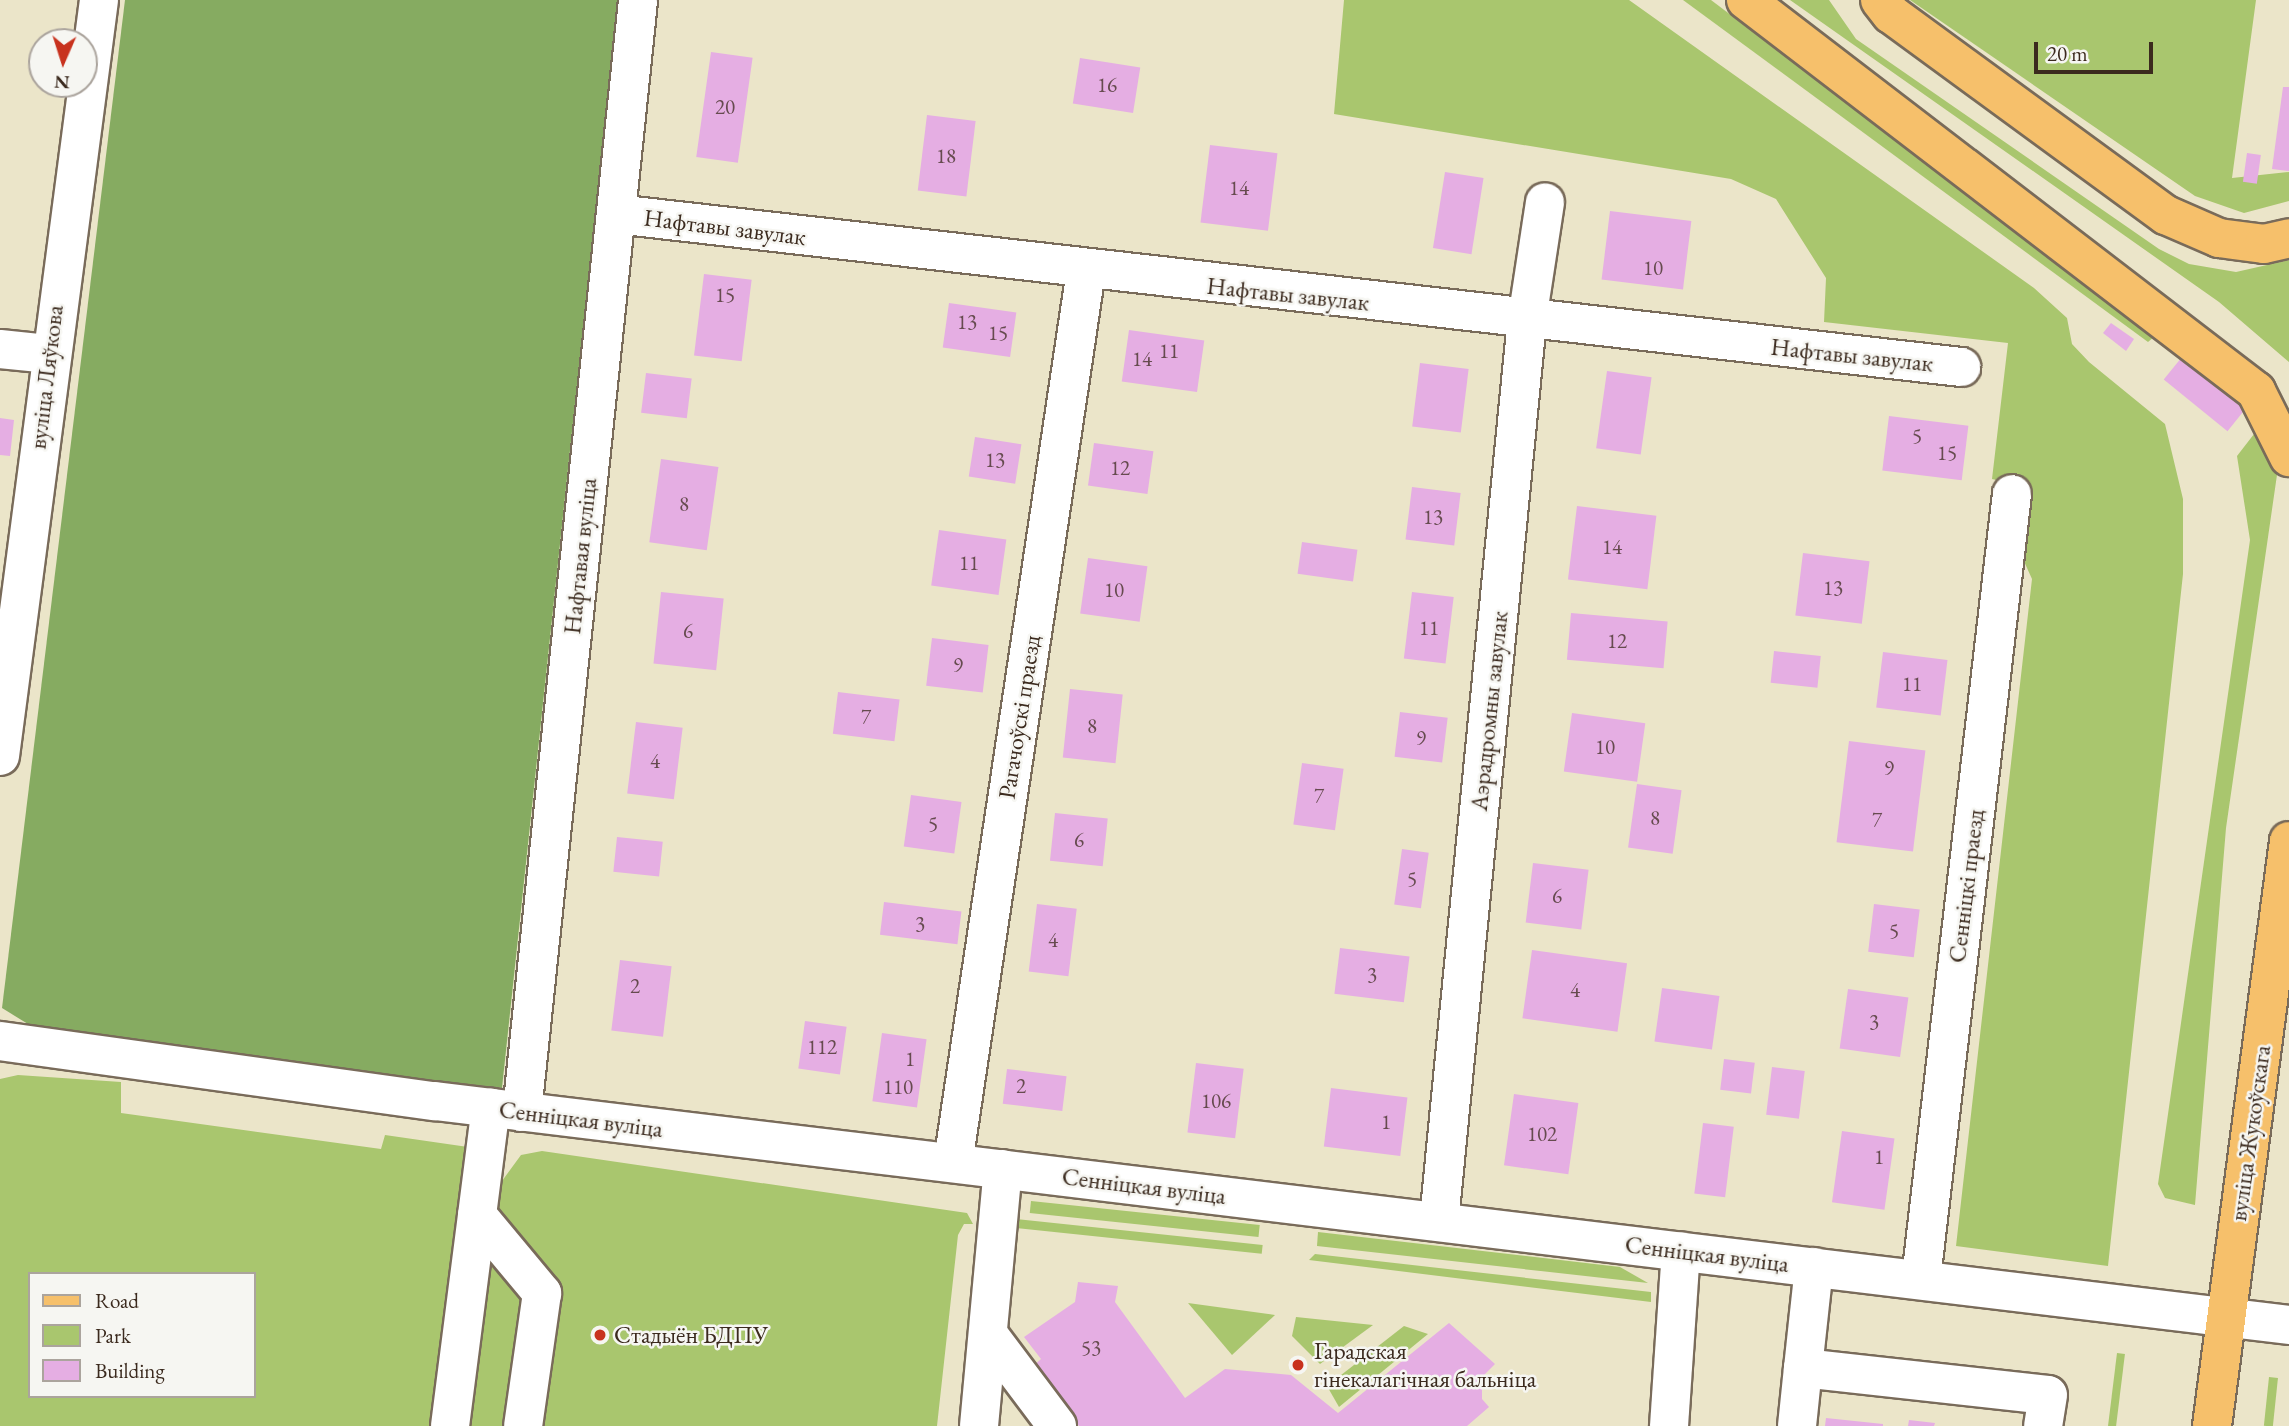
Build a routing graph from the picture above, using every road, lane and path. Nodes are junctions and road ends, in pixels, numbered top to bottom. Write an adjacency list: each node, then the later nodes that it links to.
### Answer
1 (99, 0): 11 (street, вуліца Ляўкова)
2 (638, 0): 6 (street, Нафтавая вуліца)
3 (1746, 0): 13 (main road)
4 (1880, 0): 7 (main road)
5 (1545, 202): 9 (street, Аэрадромны завулак)
6 (616, 214): 8 (street, Нафтавы завулак); 18 (street, Нафтавая вуліца)
7 (2289, 238)
8 (1086, 271): 9 (street, Нафтавы завулак); 19 (street, Рагачоўскі праезд)
9 (1527, 320): 12 (street, Нафтавы завулак); 22 (street, Аэрадромны завулак)
10 (0, 349): 11 (street)
11 (48, 354): 15 (street, вуліца Ляўкова)
12 (1961, 367)
13 (2289, 457)
14 (2012, 494): 25 (street, Сенніцкі праезд)
15 (1, 734)
16 (2289, 841): 26 (main road, вуліца Жукоўскага)
17 (0, 1041): 18 (street, Сенніцкая вуліца)
18 (507, 1110): 19 (street, Сенніцкая вуліца); 21 (street, Нафтавая вуліца)
19 (953, 1163): 20 (street, Сенніцкая вуліца)
20 (1003, 1169): 22 (street, Сенніцкая вуліца); 28 (street)
21 (477, 1215): 30 (street, Нафтавая вуліца); 31 (street)
22 (1439, 1222): 23 (street, Сенніцкая вуліца)
23 (1681, 1251): 24 (street, Сенніцкая вуліца); 34 (street)
24 (1814, 1267): 25 (street, Сенніцкая вуліца); 29 (street)
25 (1921, 1279): 26 (street, Сенніцкая вуліца)
26 (2225, 1316): 27 (street, Сенніцкая вуліца); 37 (main road, вуліца Жукоўскага)
27 (2289, 1325)
28 (988, 1334): 32 (street); 33 (street)
29 (1802, 1368): 35 (street); 36 (street)
30 (450, 1426)
31 (523, 1426)
32 (979, 1426)
33 (1057, 1426)
34 (1668, 1426)
35 (1797, 1426)
36 (2043, 1426)
37 (2212, 1426)

